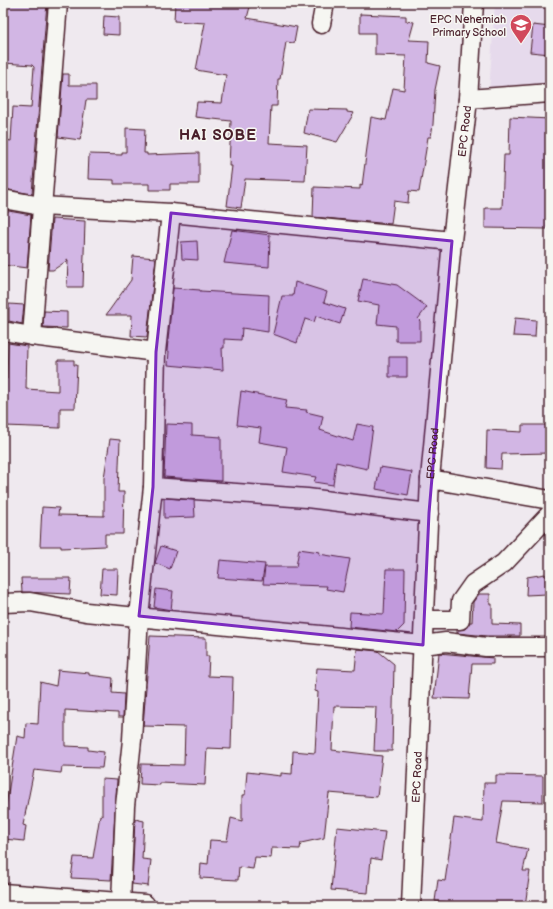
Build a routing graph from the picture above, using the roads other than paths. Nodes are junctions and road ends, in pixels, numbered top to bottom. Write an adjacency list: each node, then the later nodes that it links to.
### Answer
1 (58, 3): 8 (street)
2 (325, 3): 4 (street)
3 (474, 3): 6 (street, EPC Road)
4 (321, 24)
5 (550, 93): 6 (street)
6 (468, 99): 10 (street, EPC Road)
7 (3, 199): 8 (street)
8 (41, 206): 9 (street); 12 (street)
9 (171, 213): 10 (street); 13 (street)
10 (452, 241): 14 (street, EPC Road)
11 (3, 331): 12 (street)
12 (32, 336): 13 (street)
13 (156, 352): 15 (street)
14 (430, 479): 16 (street); 17 (street, EPC Road)
15 (153, 487): 17 (street); 20 (street)
16 (550, 500)
17 (429, 513): 21 (street, EPC Road)
18 (550, 514): 21 (street)
19 (3, 603): 20 (street)
20 (139, 616): 22 (street); 25 (street)
21 (424, 620): 22 (street, EPC Road)
22 (423, 645): 23 (street); 27 (street, EPC Road)
23 (550, 647)
24 (3, 895): 25 (main road)
25 (121, 903): 26 (main road)
26 (144, 906)
27 (411, 906)

